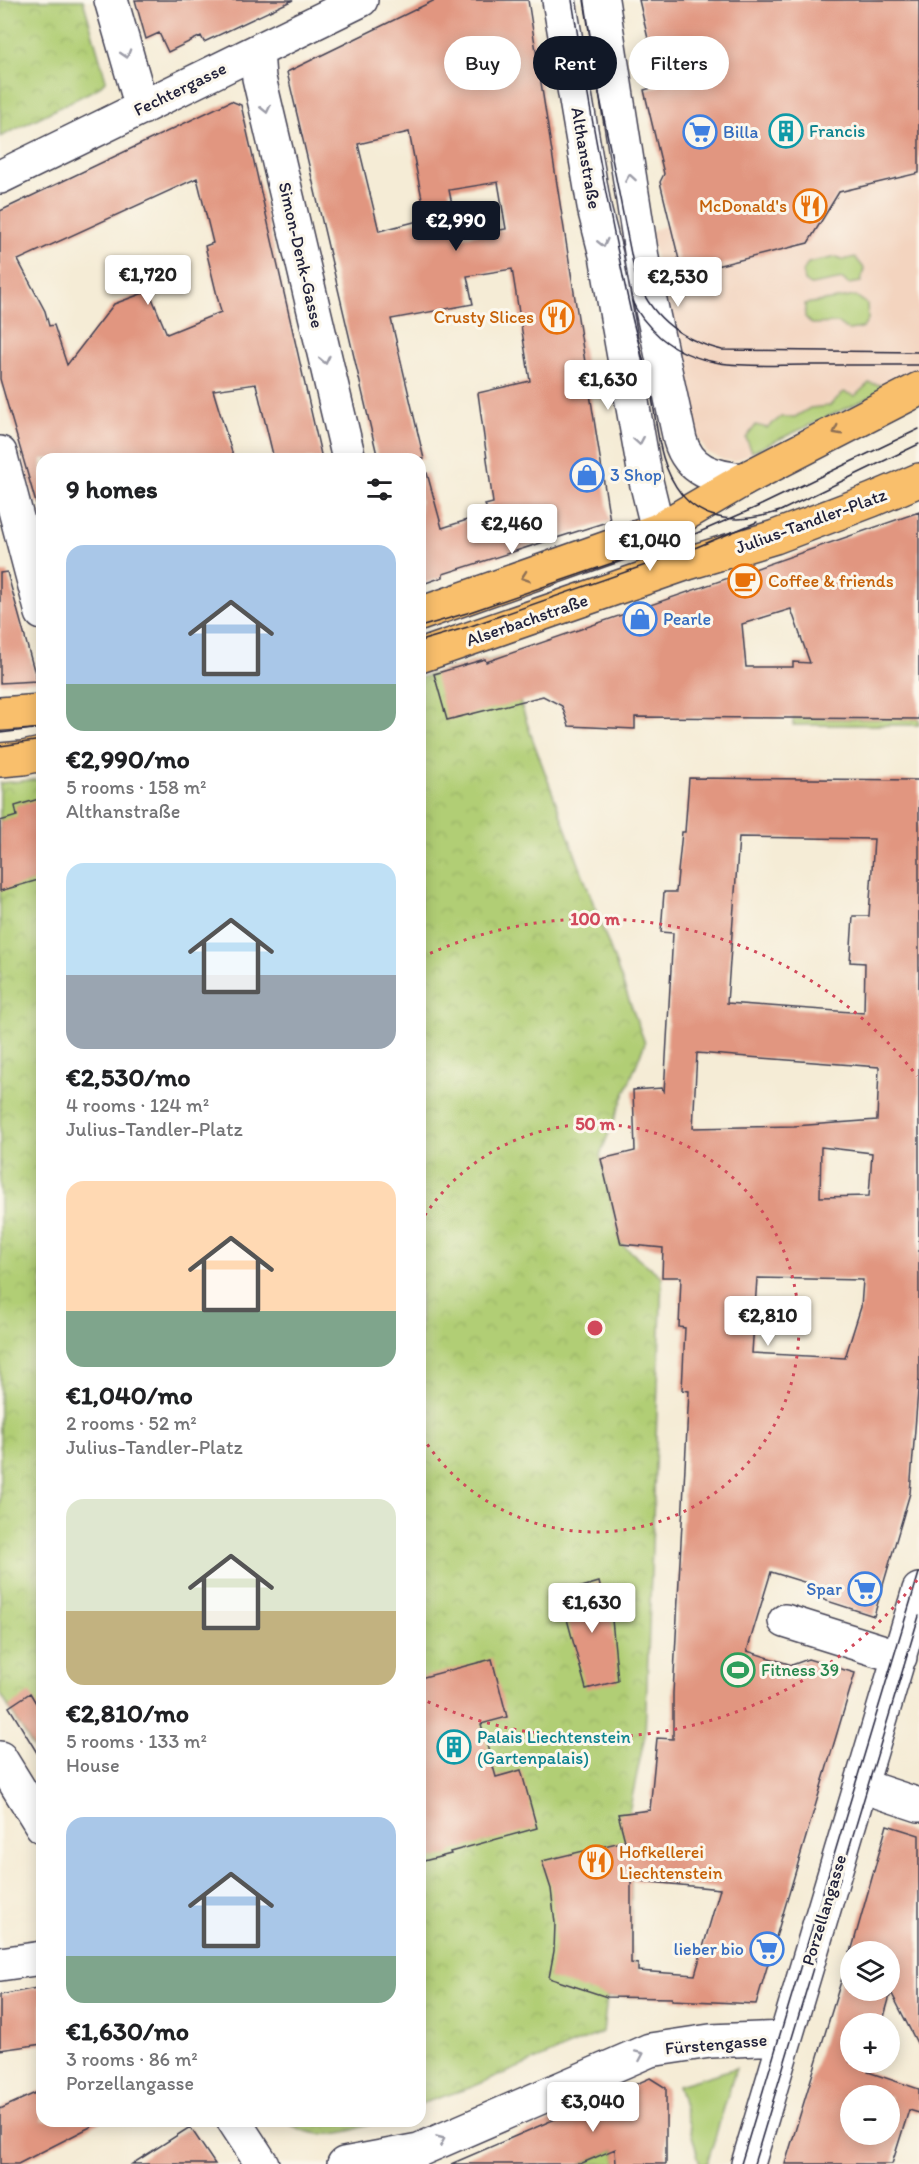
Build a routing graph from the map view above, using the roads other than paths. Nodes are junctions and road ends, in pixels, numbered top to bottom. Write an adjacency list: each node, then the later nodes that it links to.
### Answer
1 (111, 0): 6 (street, one-way to 6)
2 (361, 0): 5 (street, Fechtergasse)
3 (559, 0): 13 (street, Althanstraße, one-way to 13)
4 (602, 0): 11 (street, one-way to 4)
5 (257, 51): 6 (street, Fechtergasse); 9 (street, Simon-Denk-Gasse, one-way to 9)
6 (142, 108): 7 (street, Fechtergasse)
7 (0, 177)
8 (919, 389): 11 (main road, one-way to 11)
9 (348, 453)
10 (0, 456): 16 (street)
11 (743, 480): 13 (main road)
12 (919, 480): 14 (main road, Julius-Tandler-Platz)
13 (658, 530): 14 (main road); 17 (main road, one-way to 17)
14 (688, 563): 15 (main road, Julius-Tandler-Platz)
15 (633, 583): 18 (main road, Alserbachstraße)
16 (36, 591)
17 (426, 612)
18 (426, 654)
19 (36, 711): 20 (main road)
20 (0, 714)
21 (36, 755): 22 (main road)
22 (0, 760)
23 (918, 1596): 25 (street, Porzellangasse)
24 (785, 1622): 25 (street)
25 (900, 1657): 27 (street, Porzellangasse)
26 (0, 1758): 29 (street)
27 (862, 1786): 28 (street); 32 (street, Porzellangasse)
28 (919, 1805)
29 (36, 1816)
30 (36, 1959): 31 (street)
31 (0, 1964)
32 (785, 2038): 34 (street, Fürstengasse, one-way to 32); 36 (street, Porzellangasse)
33 (238, 2127): 35 (street)
34 (355, 2163)
35 (262, 2164)
36 (748, 2164)

